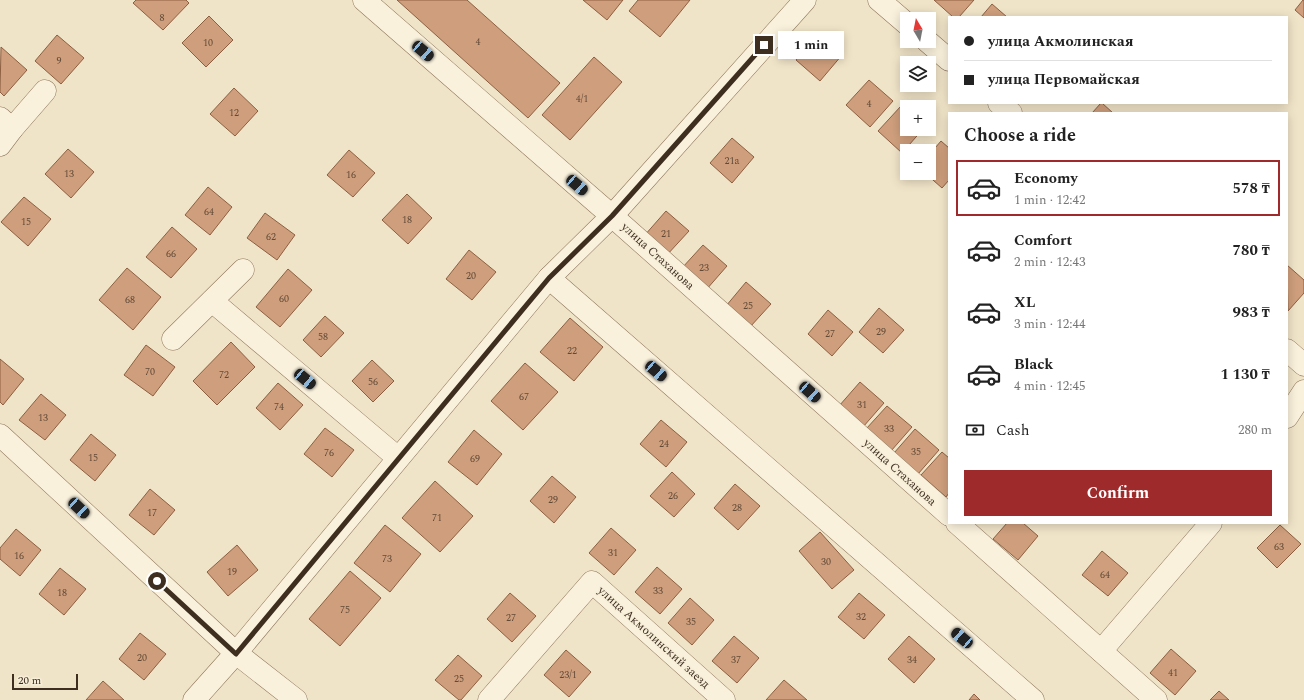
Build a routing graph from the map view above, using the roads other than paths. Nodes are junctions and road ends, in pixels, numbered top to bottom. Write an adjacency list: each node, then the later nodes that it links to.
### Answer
1 (364, 0): 11 (street, улица Стаханова)
2 (805, 0): 11 (street)
3 (879, 0): 4 (street)
4 (900, 18)
5 (935, 48): 6 (street)
6 (948, 59)
7 (45, 91): 10 (street)
8 (1000, 104): 9 (street)
9 (1010, 112)
10 (4, 131)
11 (612, 216): 13 (street); 22 (street, улица Стаханова)
12 (243, 270): 14 (street)
13 (549, 278): 21 (street); 31 (street)
14 (212, 301): 15 (street); 21 (street)
15 (173, 339)
16 (1288, 351): 17 (street)
17 (1304, 365)
18 (1304, 391): 19 (street)
19 (1288, 415)
20 (0, 435): 26 (street)
21 (398, 458): 26 (street)
22 (948, 514)
23 (959, 524): 25 (street)
24 (1210, 524): 25 (street)
25 (1101, 651): 32 (street)
26 (236, 654): 27 (street); 28 (street)
27 (194, 700)
28 (296, 700)
29 (489, 700): 30 (street, улица Акмолинский заезд)
30 (724, 700)
31 (1033, 700)
32 (1156, 700)

